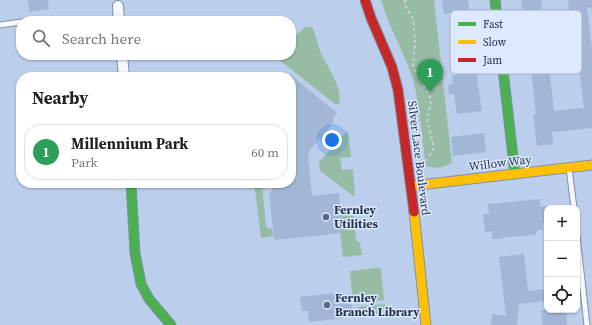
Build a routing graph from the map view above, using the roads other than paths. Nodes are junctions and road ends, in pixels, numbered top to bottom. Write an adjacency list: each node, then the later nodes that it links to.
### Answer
1 (365, 0): 14 (street, Silver Lace Boulevard)
2 (495, 0): 4 (street)
3 (118, 6): 5 (street)
4 (496, 10)
5 (119, 16)
6 (16, 23): 7 (lane)
7 (0, 25)
8 (122, 60): 9 (street)
9 (124, 72)
10 (504, 74): 13 (street)
11 (592, 165): 12 (street, Willow Way)
12 (569, 167): 13 (street, Willow Way); 16 (lane)
13 (516, 174): 14 (street, Willow Way)
14 (411, 186): 19 (street, Silver Lace Boulevard)
15 (131, 188): 18 (street)
16 (574, 205)
17 (578, 241): 20 (lane)
18 (171, 325)
19 (426, 325)
20 (588, 325)

